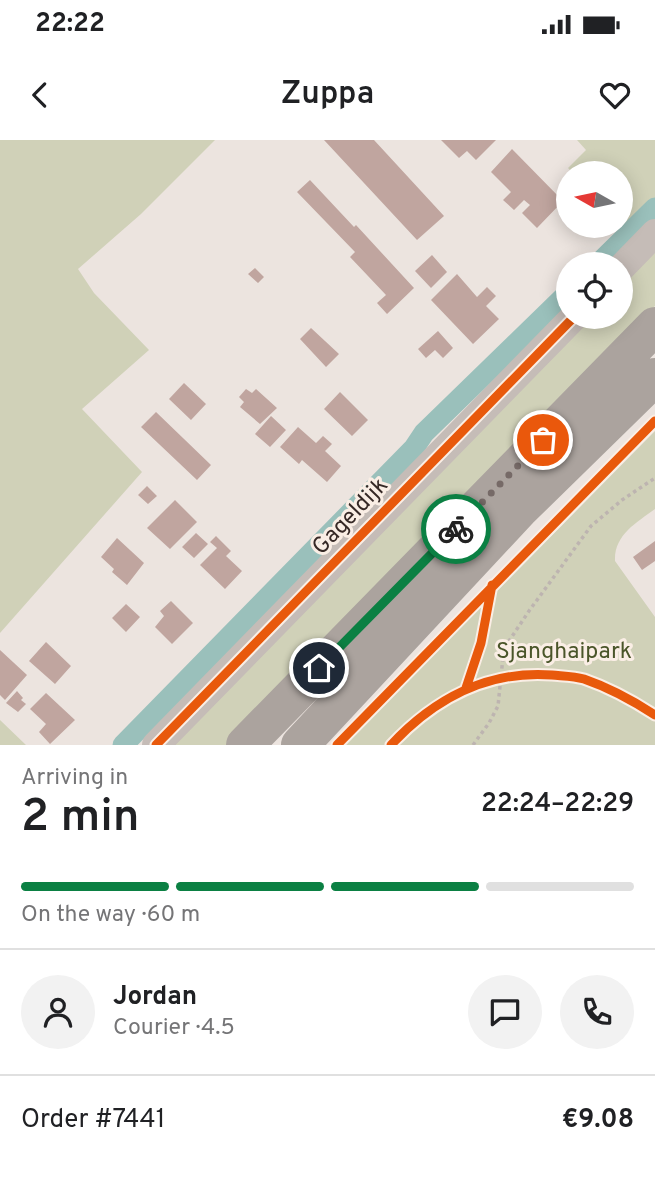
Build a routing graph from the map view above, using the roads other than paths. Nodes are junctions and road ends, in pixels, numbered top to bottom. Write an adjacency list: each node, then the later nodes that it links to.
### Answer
1 (655, 233): 2 (street)
2 (633, 256)
3 (655, 326): 7 (highway)
4 (561, 329): 6 (street, Gageldijk)
5 (655, 377): 8 (highway)
6 (156, 745)
7 (244, 745)
8 (300, 745)

